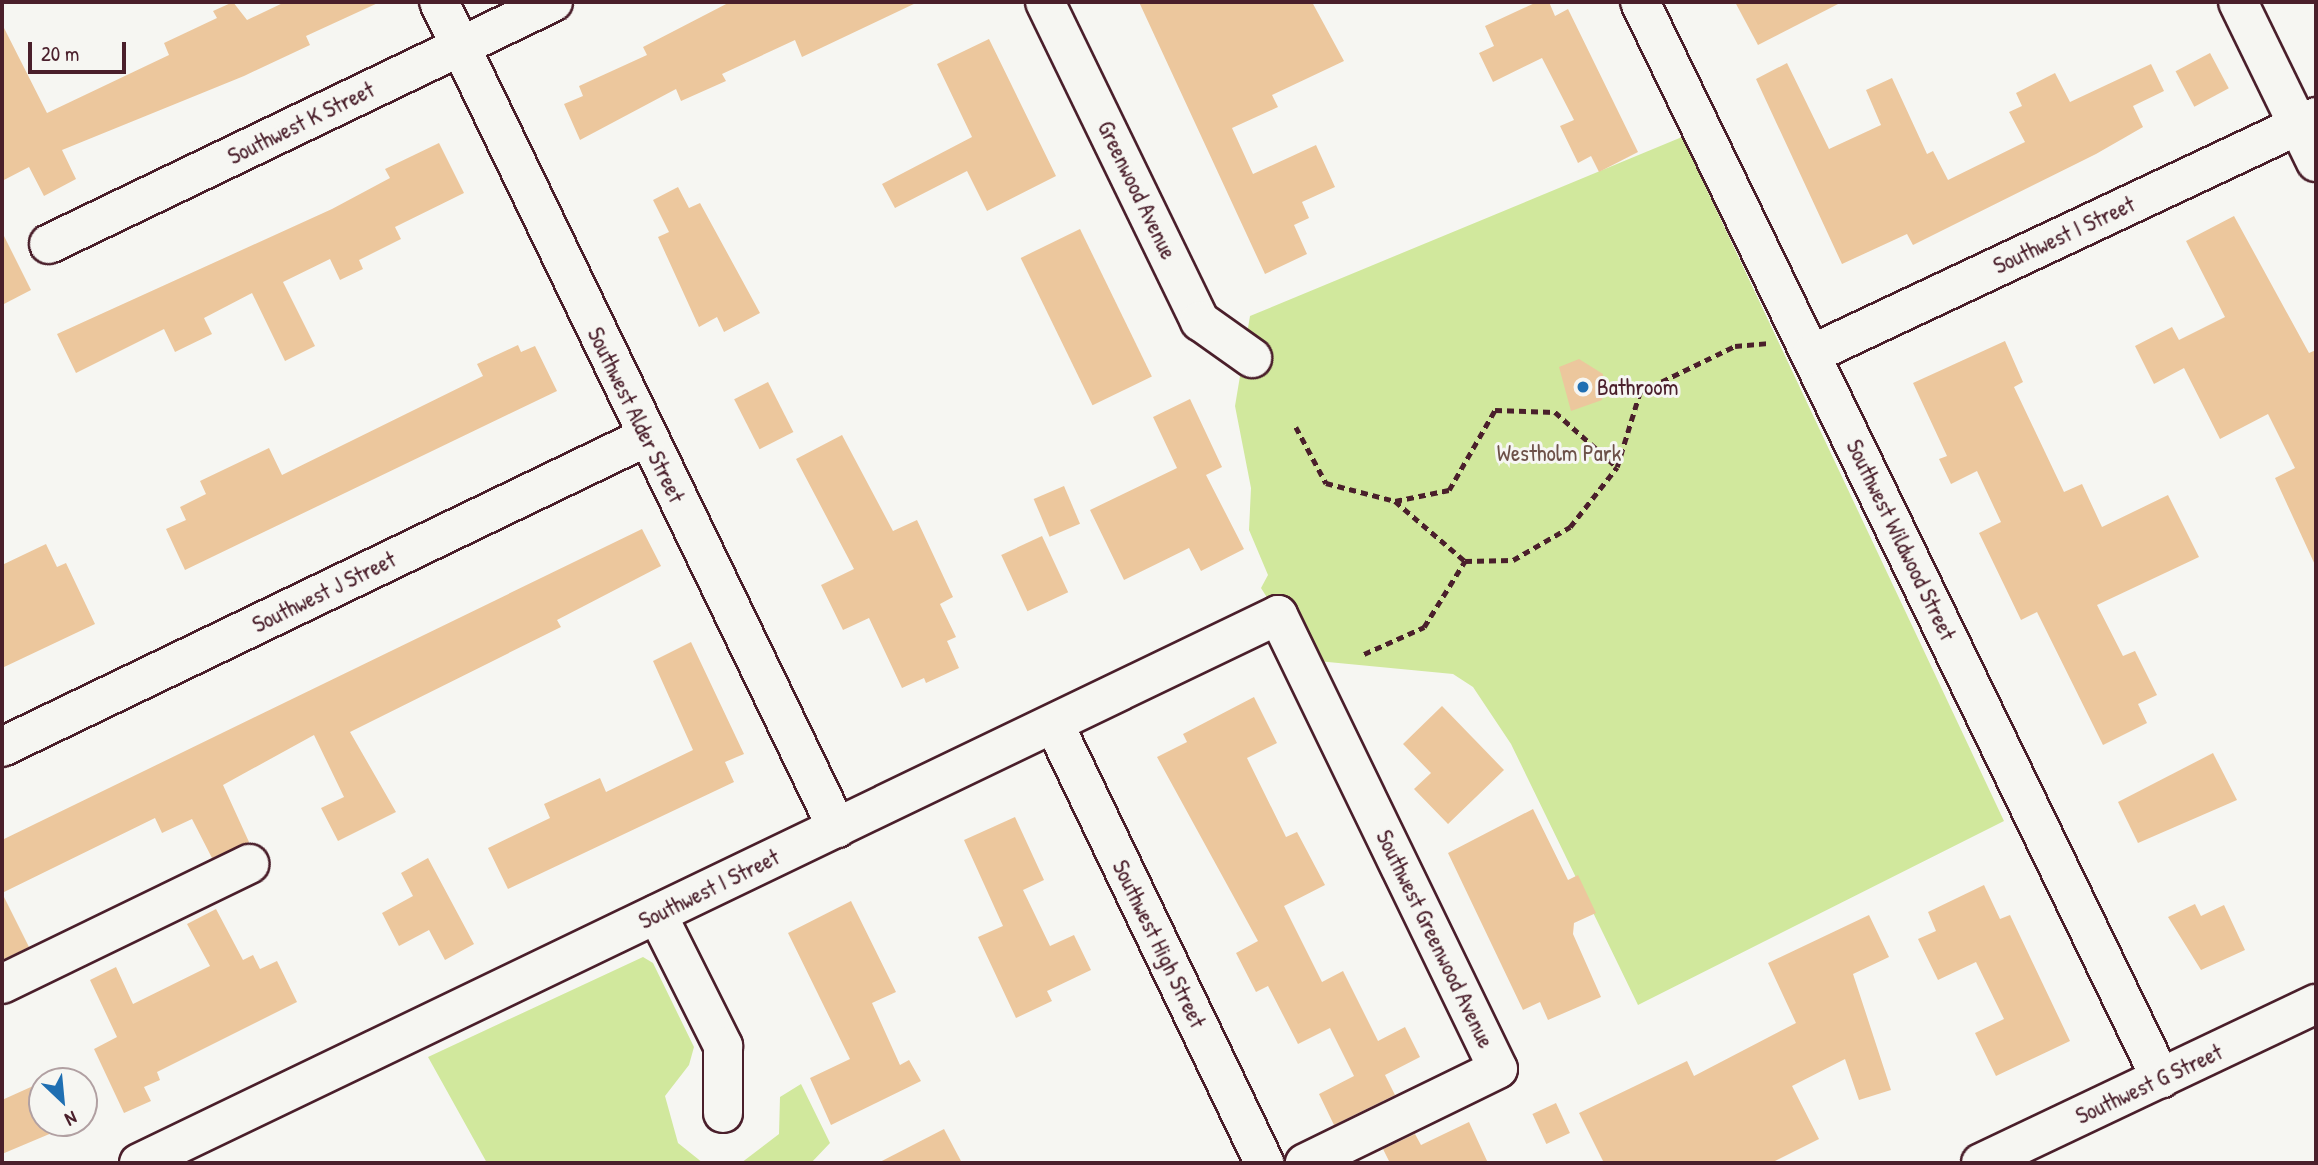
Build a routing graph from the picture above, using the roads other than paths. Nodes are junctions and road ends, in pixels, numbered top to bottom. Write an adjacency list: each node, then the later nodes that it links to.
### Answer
1 (439, 2): 6 (street, Southwest Alder Street)
2 (553, 2): 6 (street, Southwest K Street)
3 (1045, 2): 11 (street, Greenwood Avenue)
4 (1640, 2): 10 (street, Southwest Wildwood Street)
5 (2238, 2): 7 (street)
6 (459, 46): 9 (street, Southwest K Street); 12 (street, Southwest Alder Street)
7 (2308, 121): 8 (street); 10 (street, Southwest I Street)
8 (2316, 162)
9 (49, 244)
10 (1796, 348): 21 (street, Southwest Wildwood Street)
11 (1252, 358)
12 (646, 437): 15 (street, Southwest J Street); 16 (street, Southwest Alder Street)
13 (1278, 615): 14 (street, Southwest I Street); 25 (street, Southwest Greenwood Avenue)
14 (1054, 724): 16 (street, Southwest I Street); 24 (street, Southwest High Street)
15 (2, 747)
16 (836, 828): 18 (street, Southwest I Street)
17 (249, 864): 19 (street)
18 (657, 915): 22 (street); 23 (street, Southwest I Street)
19 (2, 984)
20 (2316, 1004): 21 (street, Southwest G Street)
21 (2161, 1079): 26 (street, Southwest G Street)
22 (723, 1113)
23 (139, 1163)
24 (1264, 1163)
25 (1305, 1163)
26 (1981, 1163)

